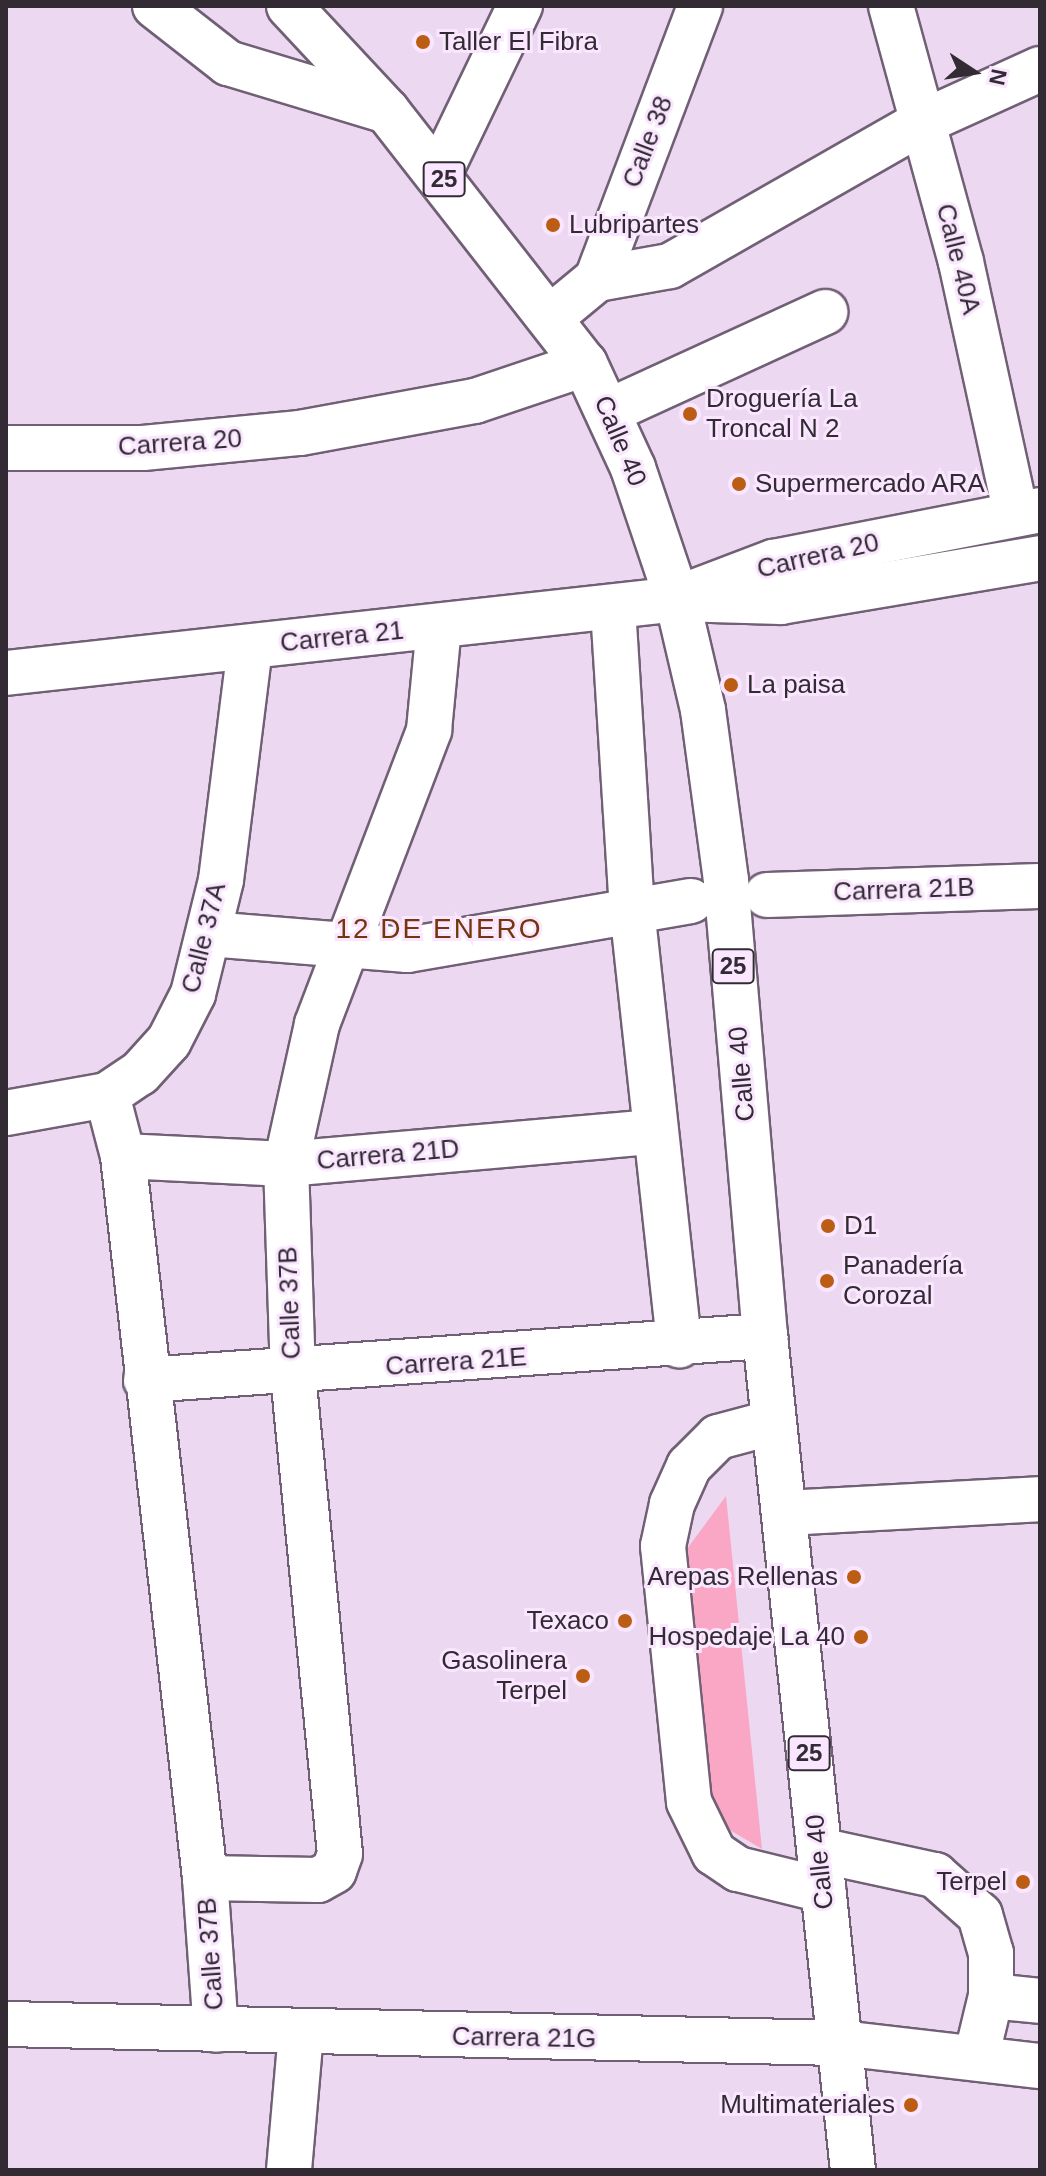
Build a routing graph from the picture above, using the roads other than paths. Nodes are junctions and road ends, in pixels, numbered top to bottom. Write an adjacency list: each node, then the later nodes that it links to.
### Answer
1 (155, 6): 7 (main road)
2 (289, 6): 7 (main road, Calle 40 / 25)
3 (520, 6): 9 (main road)
4 (700, 6): 10 (main road, Calle 38)
5 (891, 6): 8 (main road, Calle 40A)
6 (1040, 69): 8 (main road)
7 (387, 111): 9 (main road, Calle 40 / 25)
8 (921, 123): 10 (main road); 16 (main road, Calle 40A)
9 (439, 174): 12 (main road, Calle 40 / 25)
10 (597, 279): 12 (main road)
11 (825, 312): 14 (main road)
12 (551, 317): 13 (main road, Calle 40 / 25)
13 (585, 364): 14 (main road, Calle 40 / 25); 15 (main road, Carrera 20)
14 (609, 411): 18 (main road, Calle 40 / 25)
15 (6, 448)
16 (1028, 512): 18 (main road, Carrera 20)
17 (1040, 558): 18 (main road, Carrera 20)
18 (677, 599): 19 (main road, Carrera 21); 34 (main road, Calle 40 / 25)
19 (613, 608): 20 (main road, Carrera 21); 26 (main road)
20 (439, 627): 21 (main road, Carrera 21); 28 (main road, Calle 37B)
21 (250, 647): 22 (main road, Carrera 21); 27 (main road, Calle 37A)
22 (6, 673)
23 (1040, 886): 24 (main road, Carrera 21B)
24 (767, 895)
25 (691, 901): 26 (main road)
26 (632, 909): 28 (main road); 31 (main road)
27 (209, 934): 28 (main road); 29 (main road, Calle 37A)
28 (343, 947): 33 (main road, Calle 37B)
29 (107, 1095): 30 (main road); 32 (main road, Calle 37B)
30 (6, 1113)
31 (653, 1132): 33 (main road, Carrera 21D); 35 (main road)
32 (123, 1156): 33 (main road, Carrera 21D); 37 (main road, Calle 37B)
33 (286, 1164): 36 (main road, Calle 37B)
34 (765, 1336): 35 (main road, Carrera 21E); 38 (main road, Calle 40 / 25)
35 (679, 1345): 36 (main road, Carrera 21E)
36 (293, 1375): 37 (main road, Carrera 21E); 42 (main road, Calle 37B)
37 (146, 1380): 42 (main road, Calle 37B)
38 (774, 1422): 40 (main road, Calle 40 / 25); 41 (main road)
39 (1040, 1499): 40 (main road)
40 (784, 1513): 41 (main road, Calle 40 / 25)
41 (821, 1870): 43 (main road); 48 (main road, Calle 40 / 25)
42 (205, 1878): 46 (main road, Calle 37B)
43 (991, 1996): 44 (main road); 49 (main road)
44 (1040, 2001)
45 (6, 2024): 46 (main road, Carrera 21G)
46 (216, 2030): 47 (main road, Carrera 21G)
47 (301, 2034): 48 (main road, Carrera 21G); 51 (main road)
48 (840, 2043): 49 (main road, Carrera 21G); 52 (main road, Calle 40 / 25)
49 (976, 2058): 50 (main road, Carrera 21G)
50 (1040, 2066)
51 (289, 2170)
52 (853, 2170)

